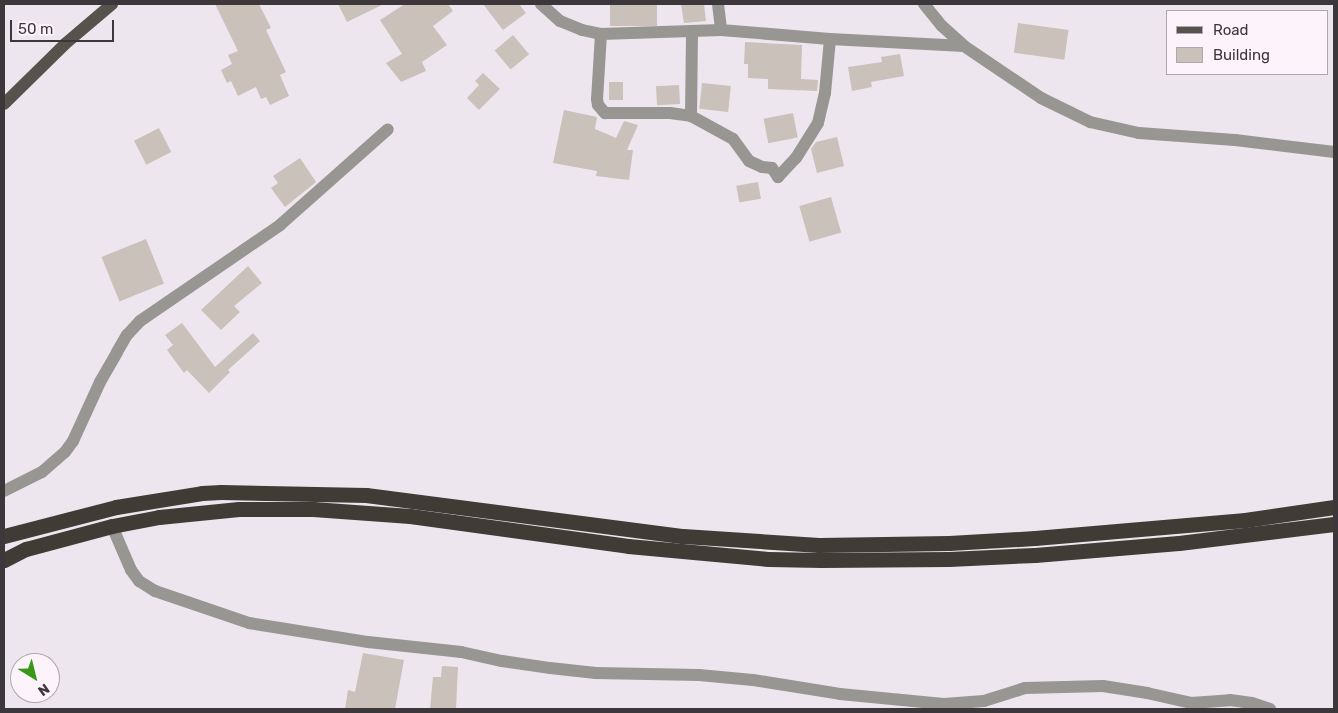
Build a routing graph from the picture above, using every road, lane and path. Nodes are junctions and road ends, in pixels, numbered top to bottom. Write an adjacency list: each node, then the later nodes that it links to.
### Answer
1 (541, 4): 7 (street)
2 (718, 4): 5 (street)
3 (924, 4): 9 (street)
4 (106, 6): 10 (main road)
5 (722, 30): 6 (street); 8 (street)
6 (692, 31): 7 (street); 11 (street)
7 (601, 34): 11 (street)
8 (830, 39): 9 (street); 11 (street)
9 (964, 46): 13 (street)
10 (4, 104)
11 (691, 116)
12 (388, 129): 14 (street)
13 (1334, 152)
14 (4, 491)
15 (1334, 507): 18 (highway)
16 (1334, 524): 17 (highway)
17 (112, 526): 19 (highway); 20 (street)
18 (4, 536)
19 (4, 560)
20 (1270, 709)

